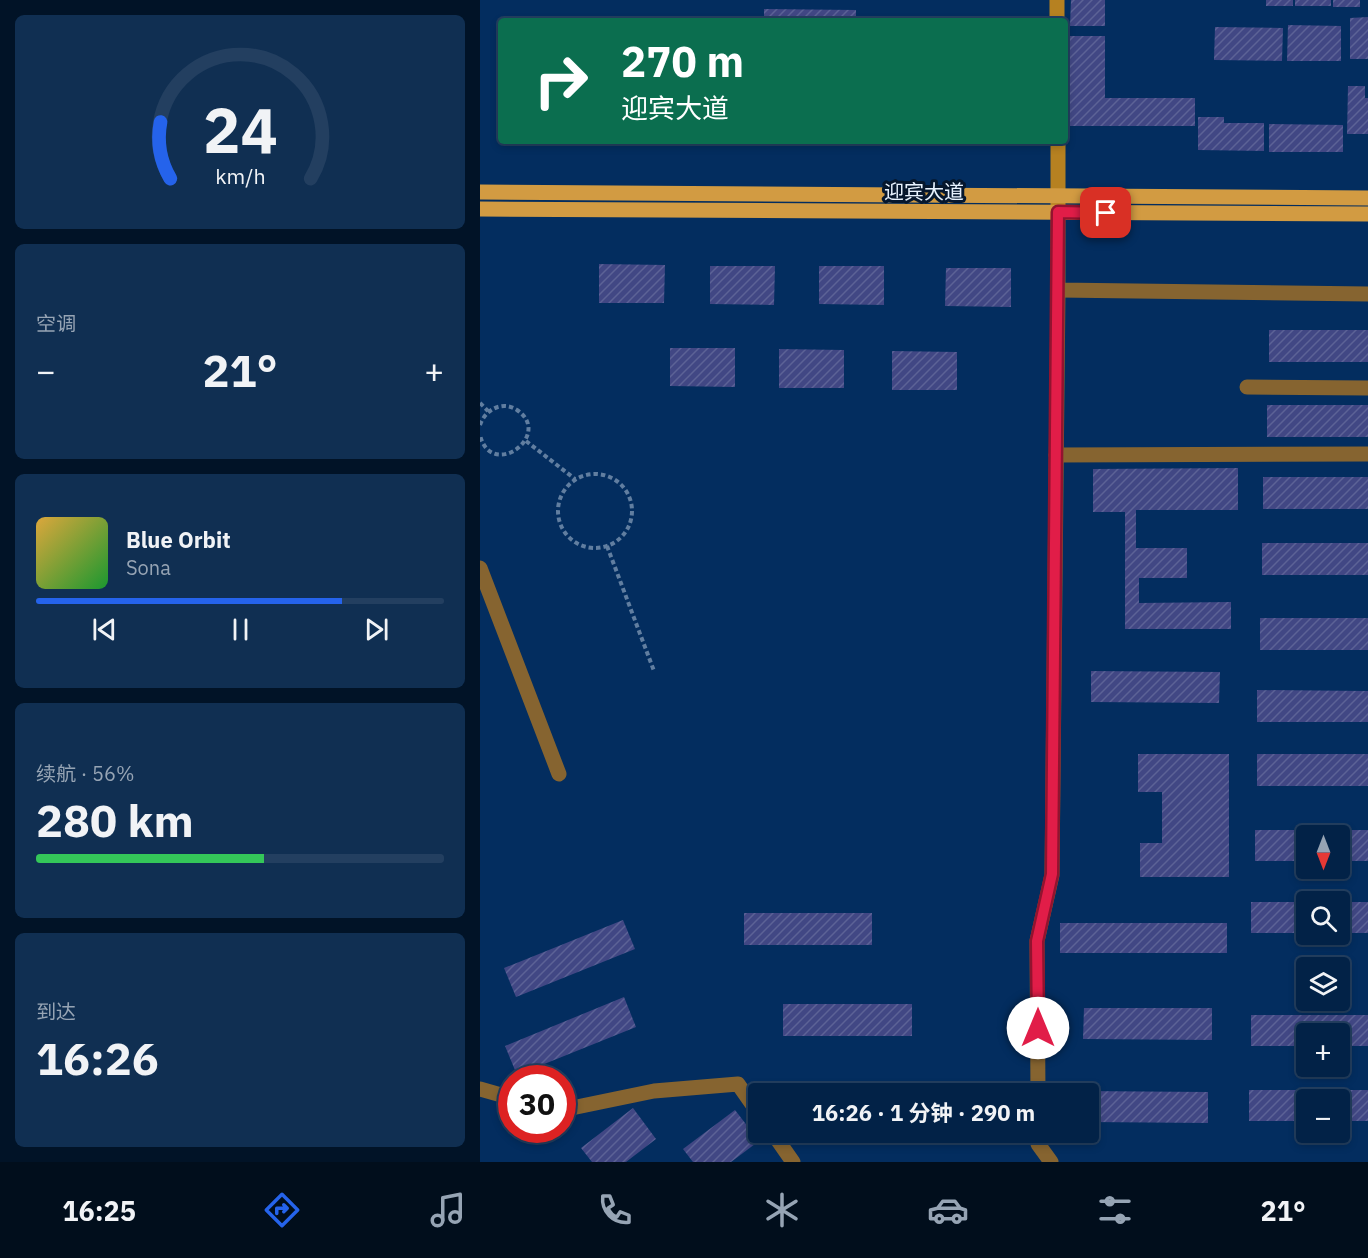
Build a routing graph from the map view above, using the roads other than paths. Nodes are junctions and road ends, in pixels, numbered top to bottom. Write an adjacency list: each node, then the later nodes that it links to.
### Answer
1 (1057, 0): 2 (street)
2 (1057, 18)
3 (1058, 144): 5 (street)
4 (480, 192): 5 (main road, 迎宾大道)
5 (1058, 196): 6 (main road, 迎宾大道); 8 (street)
6 (1368, 198)
7 (480, 209): 8 (main road, 迎宾大道)
8 (1058, 212): 9 (main road, 迎宾大道); 10 (street)
9 (1368, 214)
10 (1058, 290): 11 (street); 15 (street)
11 (1368, 294)
12 (1247, 387): 13 (street)
13 (1368, 388)
14 (1368, 454): 15 (street)
15 (1056, 455): 18 (street)
16 (480, 568): 17 (street)
17 (559, 774)
18 (1038, 1083)
19 (480, 1089): 20 (street)
20 (498, 1094)
21 (748, 1098): 22 (street)
22 (576, 1107)
23 (780, 1143): 25 (street)
24 (1038, 1143): 26 (street)
25 (793, 1162)
26 (1051, 1162)

